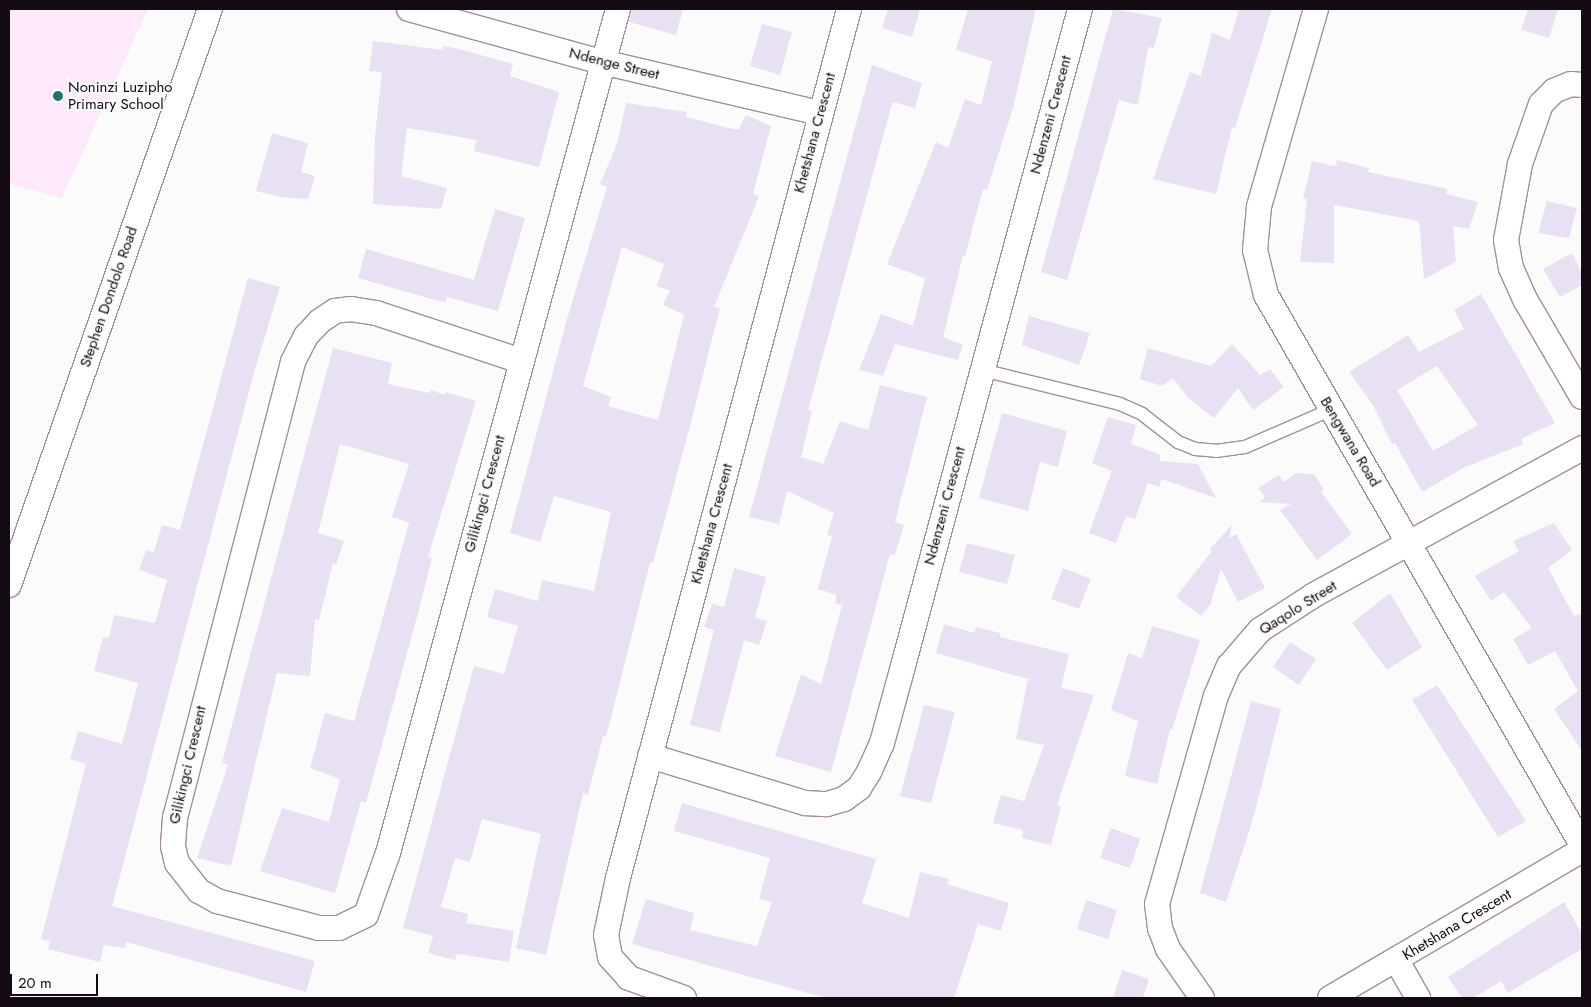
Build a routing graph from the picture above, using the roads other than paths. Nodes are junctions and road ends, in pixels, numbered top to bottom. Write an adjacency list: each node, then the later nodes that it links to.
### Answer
1 (210, 9): 16 (street, Stephen Dondolo Road)
2 (409, 9): 7 (street, Ndenge Street)
3 (618, 9): 7 (street, Gilikingci Crescent)
4 (849, 9): 9 (street, Khetshana Crescent)
5 (1080, 9): 11 (street, Ndenzeni Crescent)
6 (1316, 9): 13 (street, Bengwana Road)
7 (602, 62): 9 (street, Ndenge Street); 10 (street, Gilikingci Crescent)
8 (1582, 85): 12 (street)
9 (820, 113): 17 (street, Khetshana Crescent)
10 (521, 362): 10 (street, Gilikingci Crescent)
11 (982, 370): 13 (lane); 17 (street, Ndenzeni Crescent)
12 (1582, 397)
13 (1330, 410): 15 (street, Bengwana Road)
14 (1582, 448): 15 (street, Qaqolo Street)
15 (1411, 543): 18 (street, Bengwana Road); 22 (street, Qaqolo Street)
16 (9, 585)
17 (650, 756): 21 (street, Khetshana Crescent)
18 (1582, 845)
19 (1582, 850): 20 (street, Khetshana Crescent)
20 (1397, 961): 23 (street, Khetshana Crescent); 24 (street)
21 (684, 998)
22 (1202, 998)
23 (1330, 998)
24 (1418, 998)

